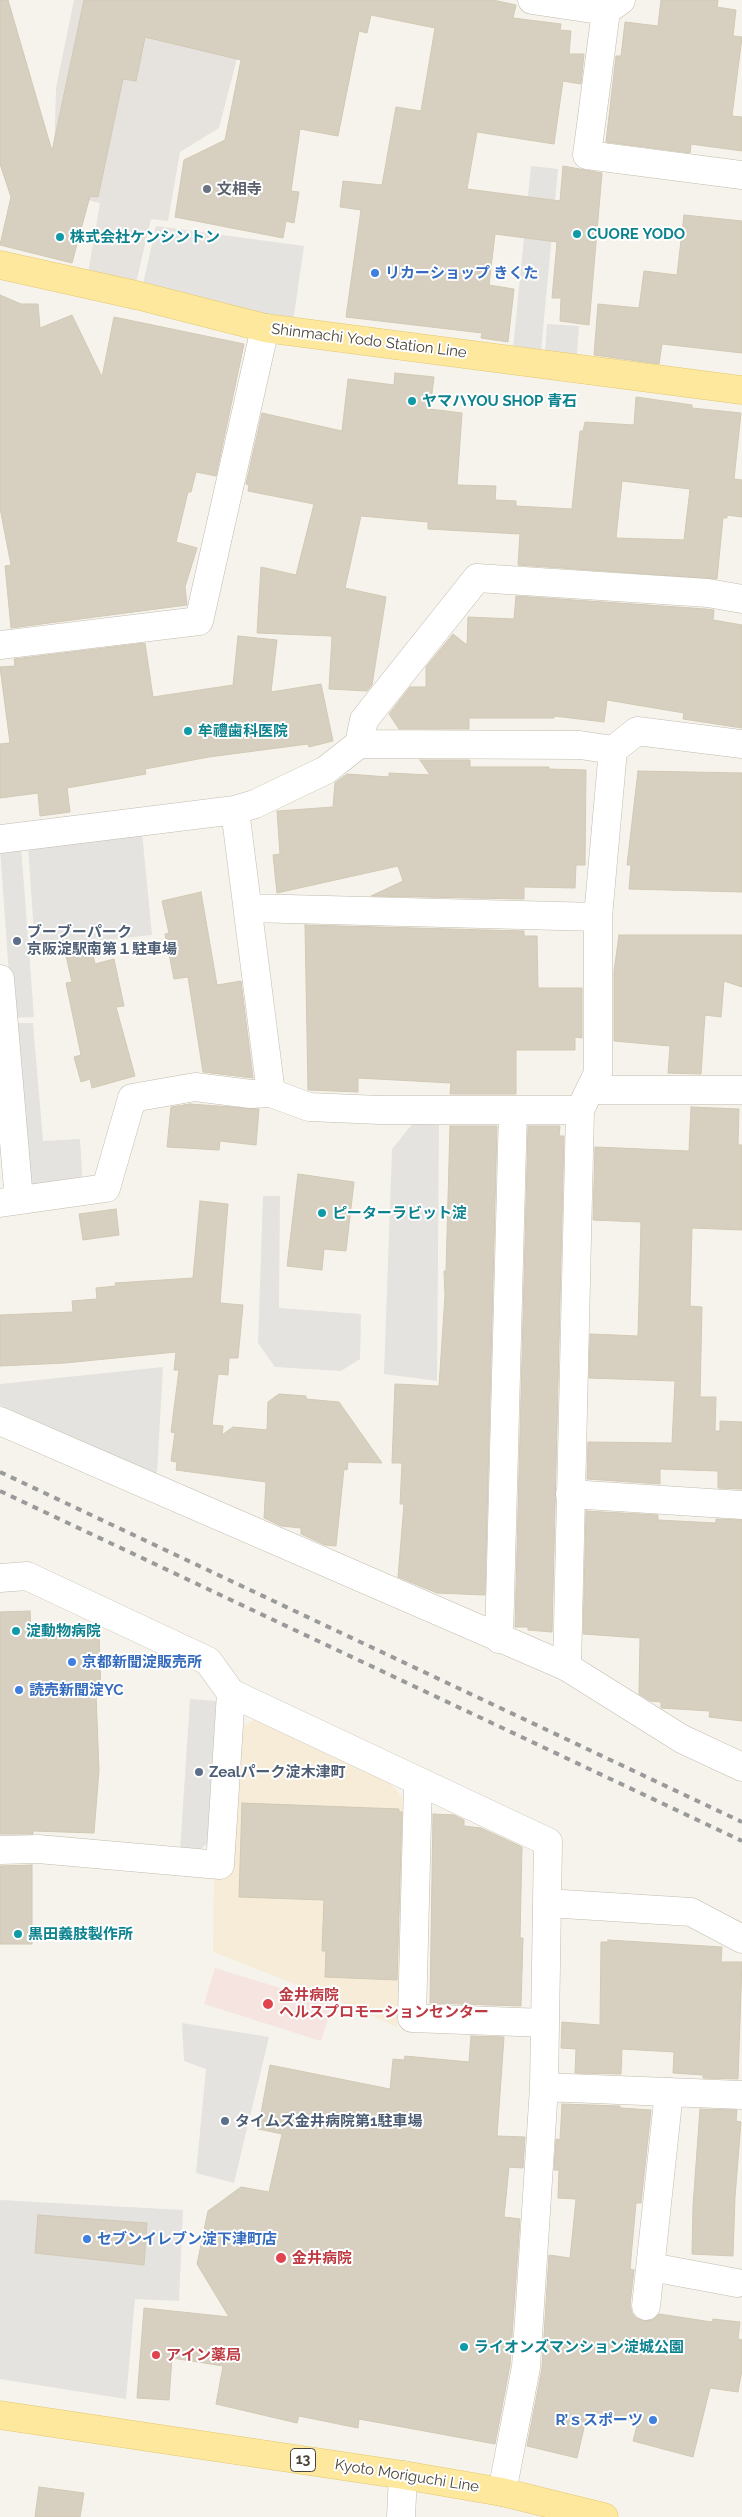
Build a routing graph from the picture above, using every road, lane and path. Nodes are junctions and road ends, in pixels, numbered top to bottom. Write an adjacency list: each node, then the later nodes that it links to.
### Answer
1 (532, 0): 2 (street)
2 (614, 6): 3 (street)
3 (742, 175)
4 (0, 265): 5 (main road, Shinmachi Yodo Station Line)
5 (265, 328): 6 (main road, Shinmachi Yodo Station Line); 8 (street)
6 (742, 390)
7 (742, 599): 9 (street)
8 (0, 645)
9 (359, 744): 11 (street); 12 (street)
10 (742, 744): 11 (street)
11 (614, 750): 15 (street)
12 (235, 810): 13 (street); 14 (street)
13 (0, 839)
14 (249, 908): 15 (street); 18 (street)
15 (598, 917): 19 (street)
16 (0, 979): 21 (street)
17 (742, 1090): 19 (street)
18 (272, 1093): 20 (street); 21 (street)
19 (586, 1100): 20 (street); 23 (street)
20 (513, 1110): 26 (street)
21 (10, 1202)
22 (0, 1421): 26 (street)
23 (570, 1494): 24 (street); 27 (street)
24 (742, 1505)
25 (0, 1578): 28 (street)
26 (499, 1639): 27 (street)
27 (567, 1667): 29 (street)
28 (231, 1693): 30 (street); 31 (street)
29 (742, 1768)
30 (418, 1782): 32 (street); 34 (street)
31 (0, 1850)
32 (547, 1903): 33 (street); 34 (street)
33 (742, 1939)
34 (545, 2023): 35 (street)
35 (544, 2087): 36 (street); 43 (street)
36 (669, 2092): 37 (street); 38 (street)
37 (742, 2095)
38 (651, 2267): 39 (street); 40 (street)
39 (737, 2283)
40 (646, 2306)
41 (0, 2415): 42 (main road, Kyoto Moriguchi Line / 13)
42 (403, 2475): 43 (main road, Kyoto Moriguchi Line / 13); 44 (street)
43 (502, 2492): 45 (main road, Kyoto Moriguchi Line / 13)
44 (401, 2517)
45 (604, 2517)

